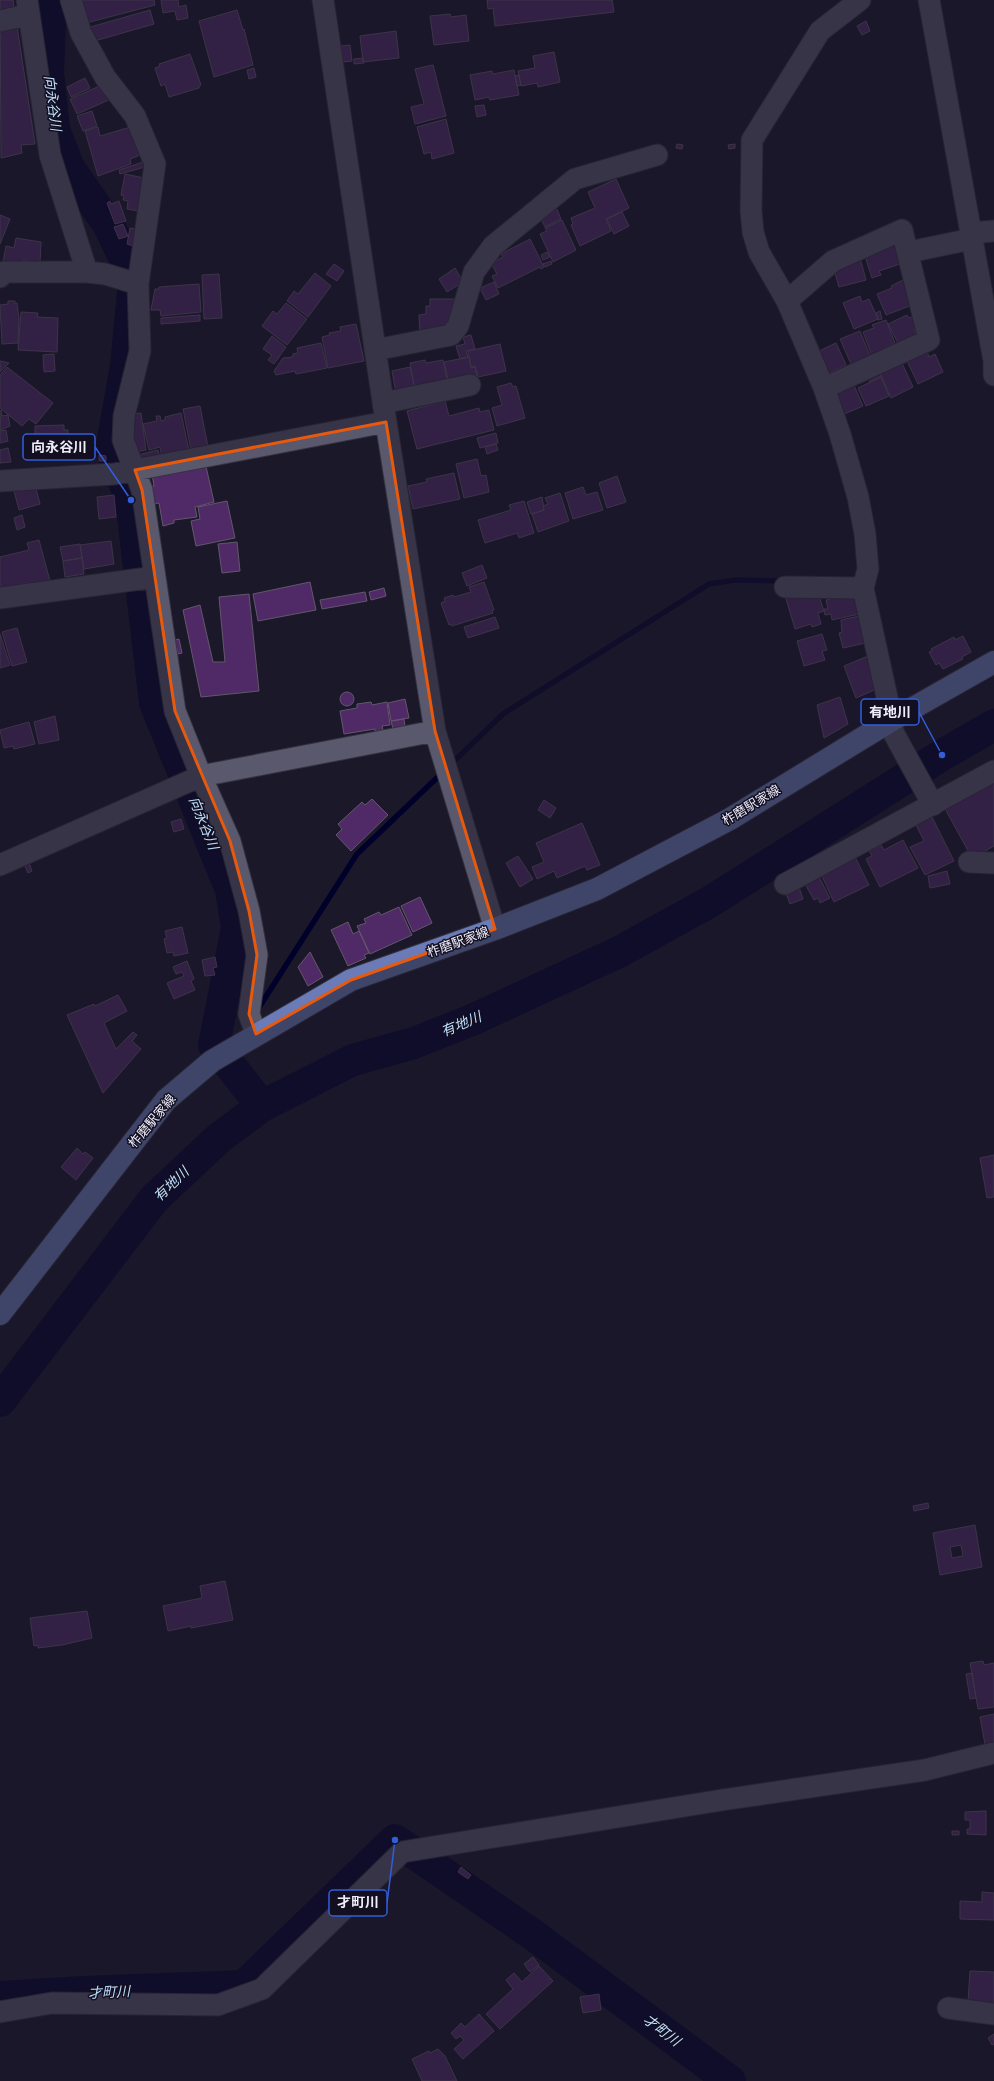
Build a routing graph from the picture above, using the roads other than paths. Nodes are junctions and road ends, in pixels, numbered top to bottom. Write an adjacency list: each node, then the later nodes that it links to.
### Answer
1 (69, 0): 13 (street)
2 (323, 0): 15 (street)
3 (860, 0): 14 (street)
4 (929, 0): 9 (street)
5 (27, 8): 6 (street); 11 (street)
6 (0, 21)
7 (657, 155): 15 (street)
8 (994, 232): 9 (street)
9 (971, 236): 10 (street); 16 (street)
10 (909, 252): 14 (street); 18 (street)
11 (96, 273): 12 (street); 13 (street)
12 (0, 276)
13 (138, 284): 20 (street)
14 (787, 301): 18 (street)
15 (375, 350): 19 (street)
16 (994, 375)
17 (470, 385): 19 (street)
18 (824, 388): 24 (street)
19 (384, 413): 20 (street); 28 (street)
20 (135, 470): 21 (street); 22 (street)
21 (0, 481)
22 (155, 577): 25 (street); 30 (street)
23 (785, 587): 24 (street)
24 (863, 588): 27 (street)
25 (0, 598)
26 (994, 662): 27 (main road, 柞磨駅家線)
27 (893, 726): 31 (street); 36 (main road, 柞磨駅家線)
28 (435, 731): 30 (street); 36 (street)
29 (994, 771): 31 (street)
30 (201, 776): 34 (street); 37 (street)
31 (933, 805): 35 (street)
32 (970, 862): 33 (street)
33 (994, 863)
34 (0, 865)
35 (785, 884)
36 (495, 929): 37 (main road, 柞磨駅家線)
37 (256, 1034): 38 (main road, 柞磨駅家線)
38 (0, 1314)
39 (994, 1753): 41 (street)
40 (948, 2008): 42 (street)
41 (0, 2012)
42 (994, 2014)

